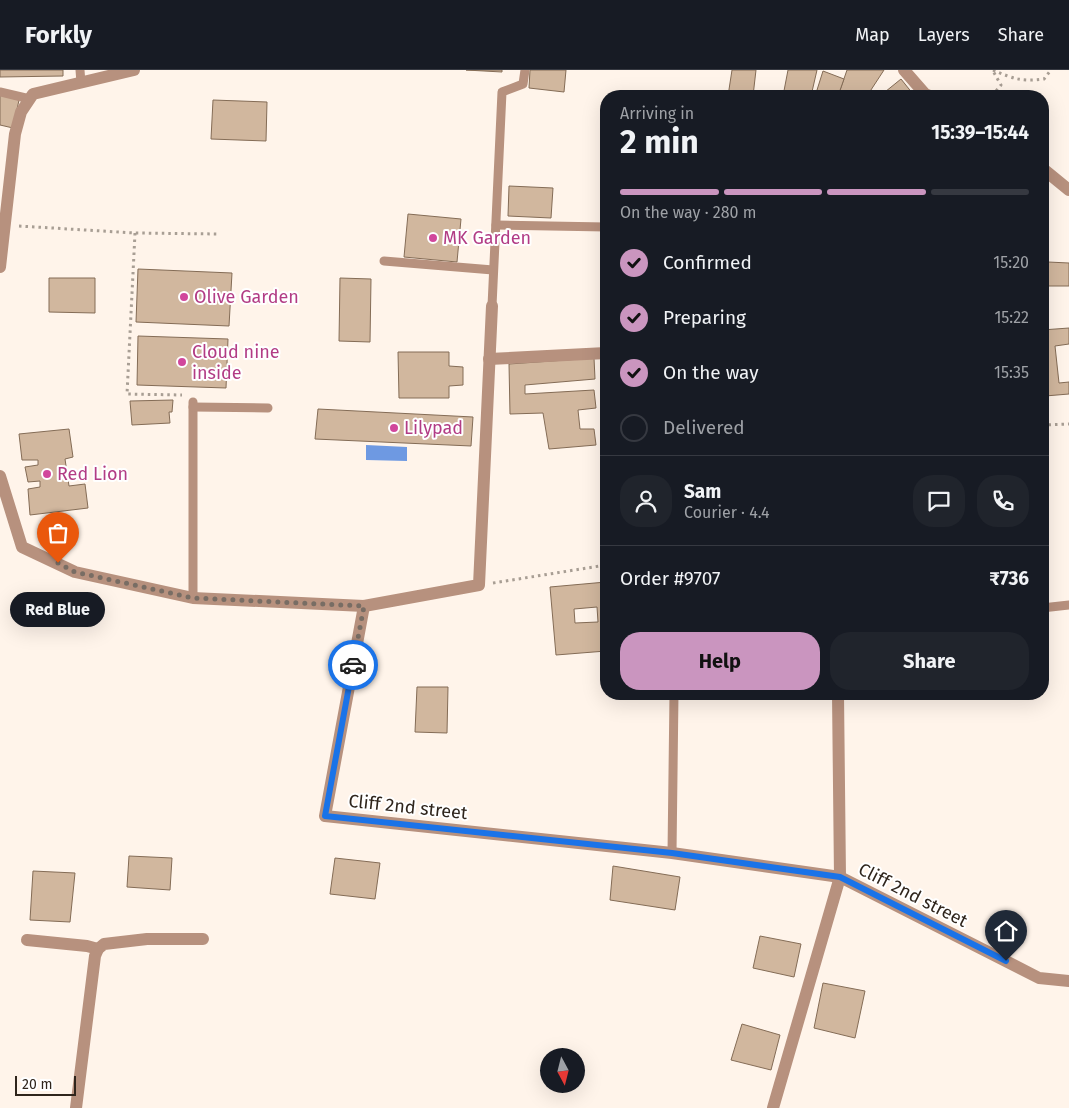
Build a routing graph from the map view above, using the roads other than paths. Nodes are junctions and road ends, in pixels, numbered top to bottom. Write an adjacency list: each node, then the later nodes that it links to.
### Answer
1 (134, 70): 4 (street)
2 (525, 70): 11 (lane)
3 (904, 70): 5 (street)
4 (80, 76): 7 (street)
5 (922, 90)
6 (0, 92): 7 (lane)
7 (30, 99): 10 (street)
8 (1049, 174): 9 (street)
9 (1069, 190)
10 (2, 225): 14 (street)
11 (496, 225): 12 (lane); 15 (lane)
12 (600, 227)
13 (384, 261): 15 (lane)
14 (0, 267)
15 (493, 270): 16 (lane)
16 (492, 306): 18 (street)
17 (600, 353): 18 (street)
18 (489, 359): 23 (street)
19 (268, 408): 21 (lane)
20 (0, 476): 21 (street)
21 (193, 598): 23 (street)
22 (1069, 604): 24 (lane)
23 (364, 606): 27 (street, Cliff 2nd street)
24 (1049, 607)
25 (674, 700): 27 (lane)
26 (838, 700): 28 (street)
27 (672, 853): 28 (street, Cliff 2nd street)
28 (840, 877): 32 (street, Cliff 2nd street); 34 (street)
29 (202, 939): 31 (street)
30 (27, 940): 31 (street)
31 (98, 949): 33 (street)
32 (1069, 981)
33 (76, 1108)
34 (773, 1108)

